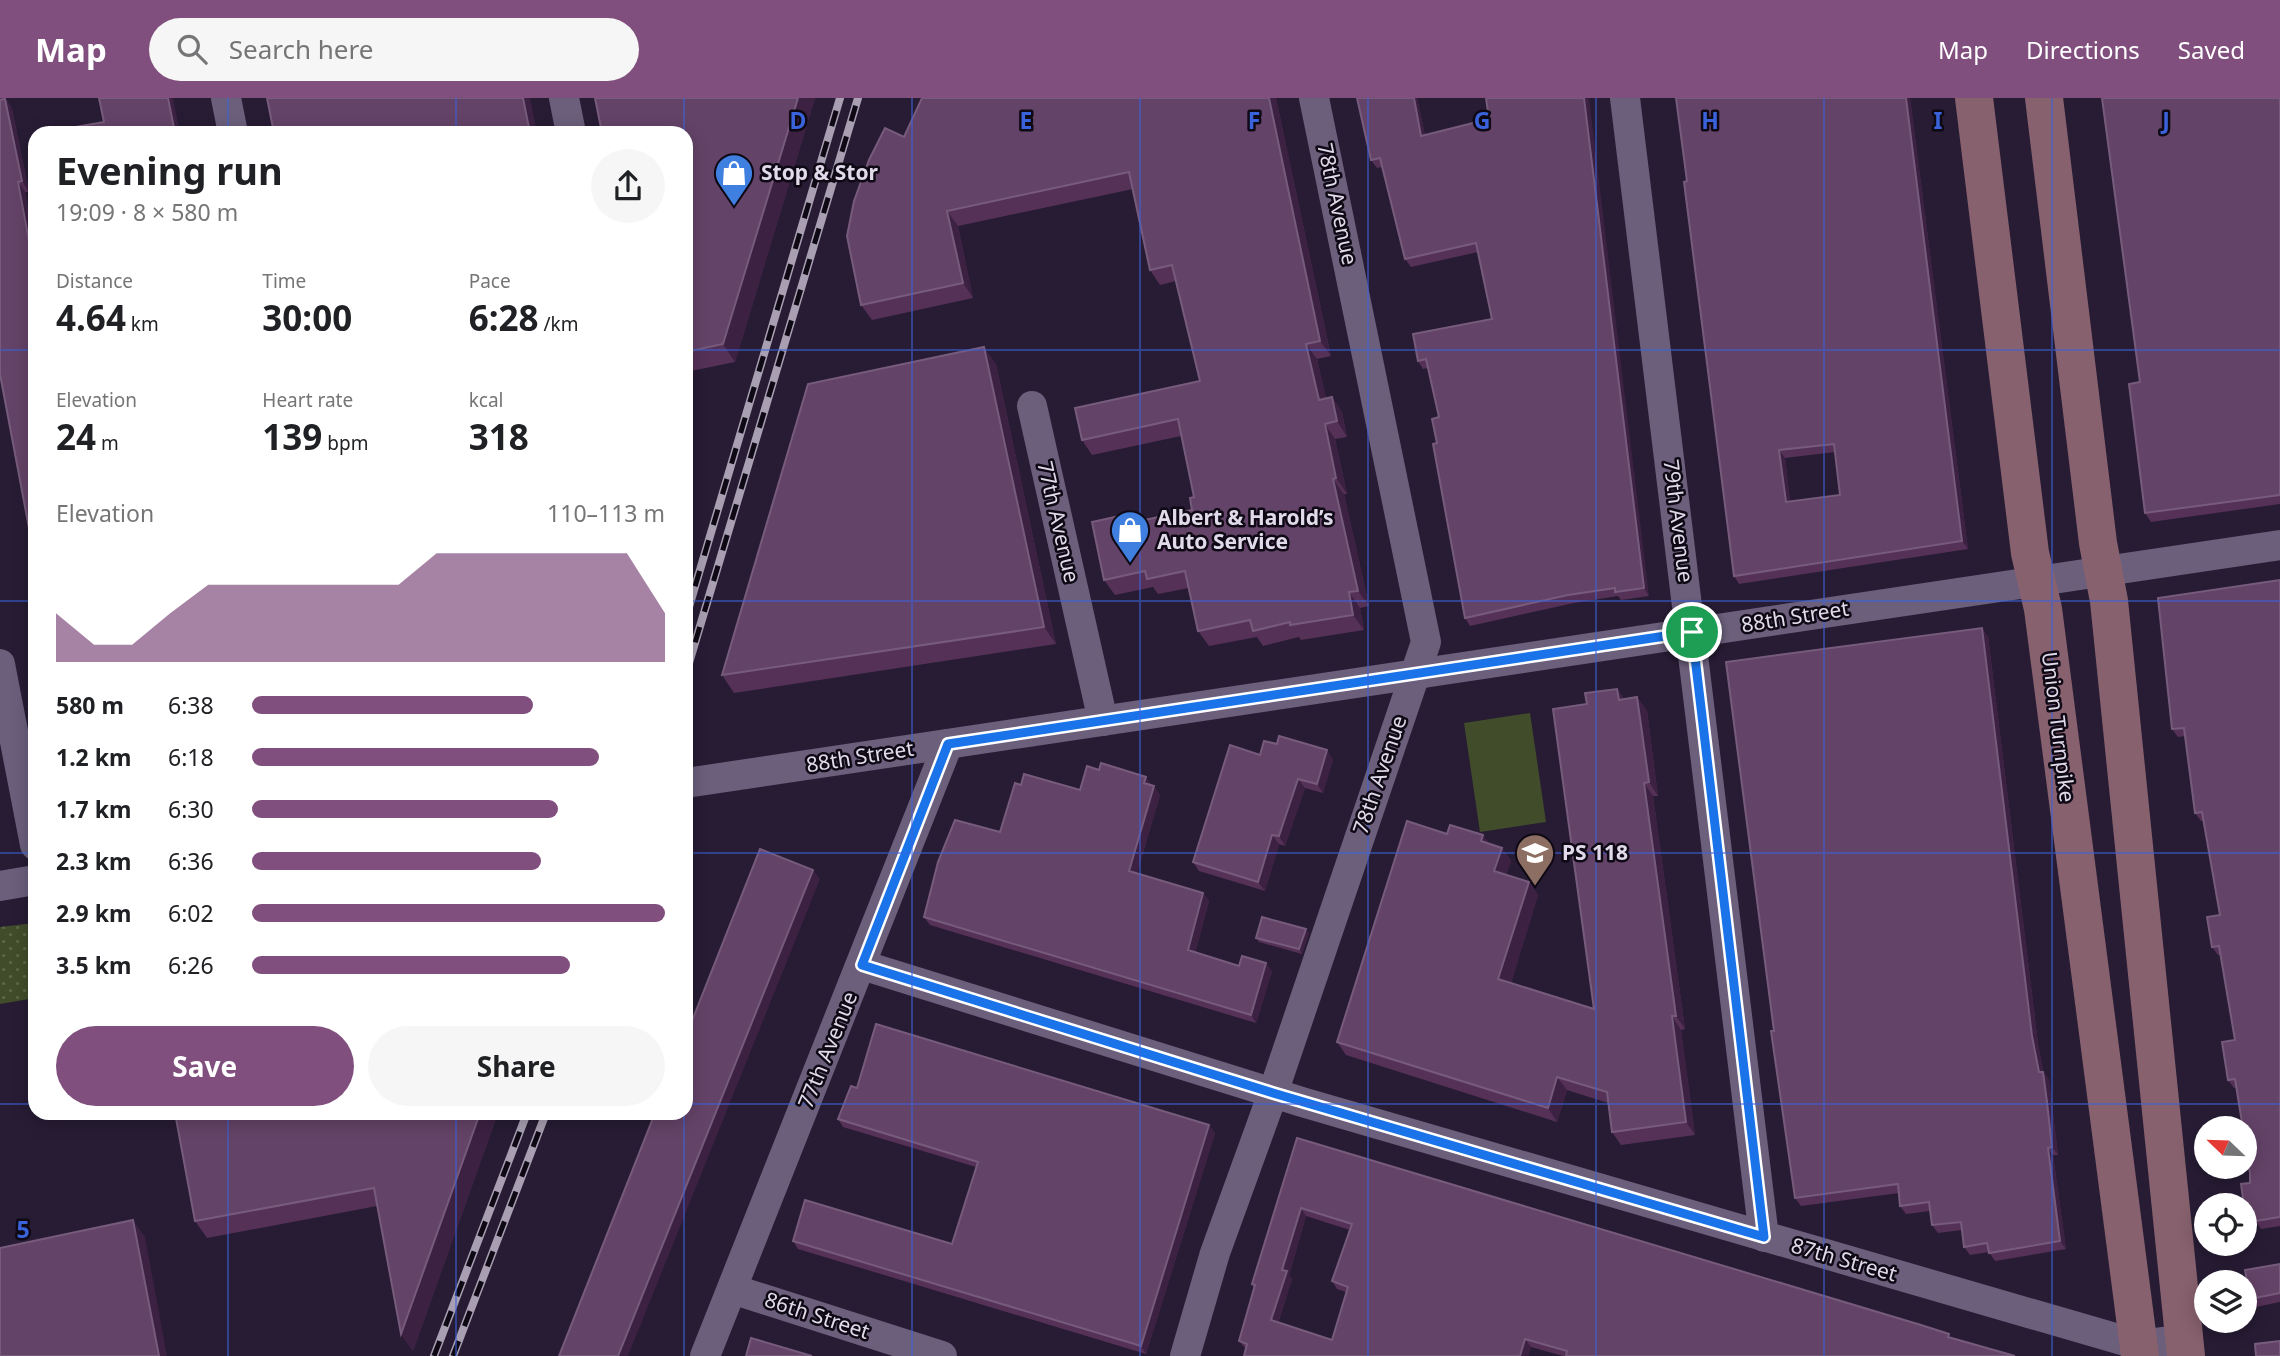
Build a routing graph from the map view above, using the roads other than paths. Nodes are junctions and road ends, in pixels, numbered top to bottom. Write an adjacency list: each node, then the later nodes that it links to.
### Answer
1 (226, 98): 7 (street)
2 (564, 98): 8 (street)
3 (1314, 98): 15 (street, 78th Avenue)
4 (1625, 98): 13 (street, 79th Avenue)
5 (1974, 98): 12 (main road, Union Turnpike)
6 (2044, 98): 11 (main road)
7 (232, 126)
8 (570, 126)
9 (1032, 406): 16 (street, 77th Avenue)
10 (2280, 545): 11 (street, 88th Street)
11 (2102, 571): 12 (street, 88th Street); 26 (main road)
12 (2036, 581): 13 (street, 88th Street); 27 (main road, Union Turnpike)
13 (1692, 632): 15 (street, 88th Street); 24 (street, 79th Avenue)
14 (0, 664): 19 (street)
15 (1415, 674): 16 (street, 88th Street); 23 (street, 78th Avenue)
16 (1102, 721): 17 (street, 88th Street)
17 (948, 744): 18 (street, 88th Street); 22 (street, 77th Avenue)
18 (693, 782)
19 (28, 809)
20 (28, 881): 21 (street)
21 (0, 886)
22 (862, 965): 23 (street, 87th Street); 25 (street, 77th Avenue)
23 (1273, 1093): 24 (street, 87th Street); 30 (street, 78th Avenue)
24 (1764, 1237): 27 (street, 87th Street)
25 (732, 1289): 28 (street, 77th Avenue); 29 (street, 86th Street)
26 (2185, 1347): 27 (street, 87th Street)
27 (2140, 1350)
28 (705, 1356)
29 (943, 1356)
30 (1185, 1356)

